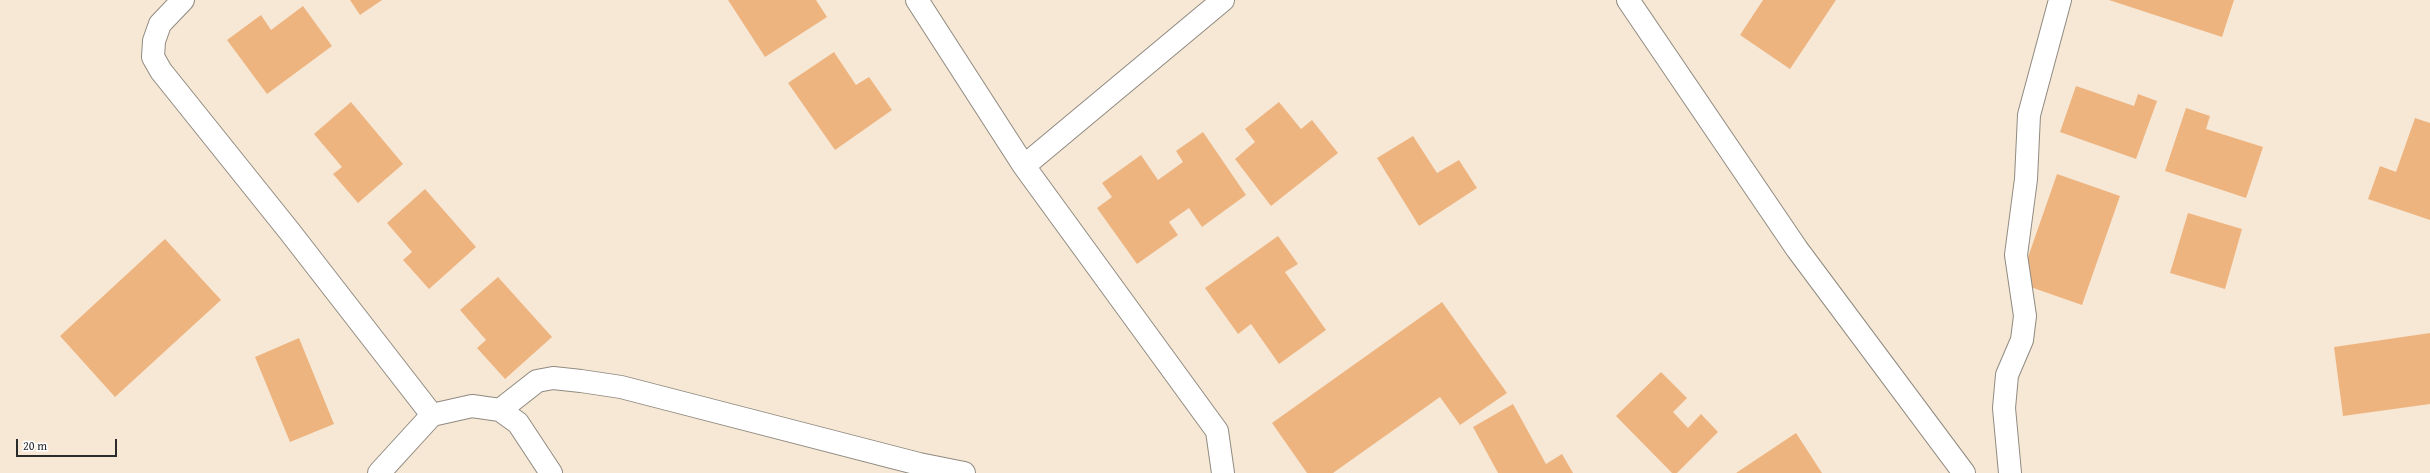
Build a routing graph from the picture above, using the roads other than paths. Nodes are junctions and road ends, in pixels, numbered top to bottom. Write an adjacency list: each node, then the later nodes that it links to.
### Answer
1 (183, 0): 8 (street)
2 (917, 0): 6 (street)
3 (1223, 0): 6 (street)
4 (1628, 0): 13 (street)
5 (2060, 0): 14 (street)
6 (1024, 166): 12 (street)
7 (500, 410): 8 (street); 10 (street); 11 (street)
8 (432, 415): 9 (street)
9 (379, 473)
10 (551, 473)
11 (964, 473)
12 (1223, 473)
13 (1964, 473)
14 (2010, 473)

